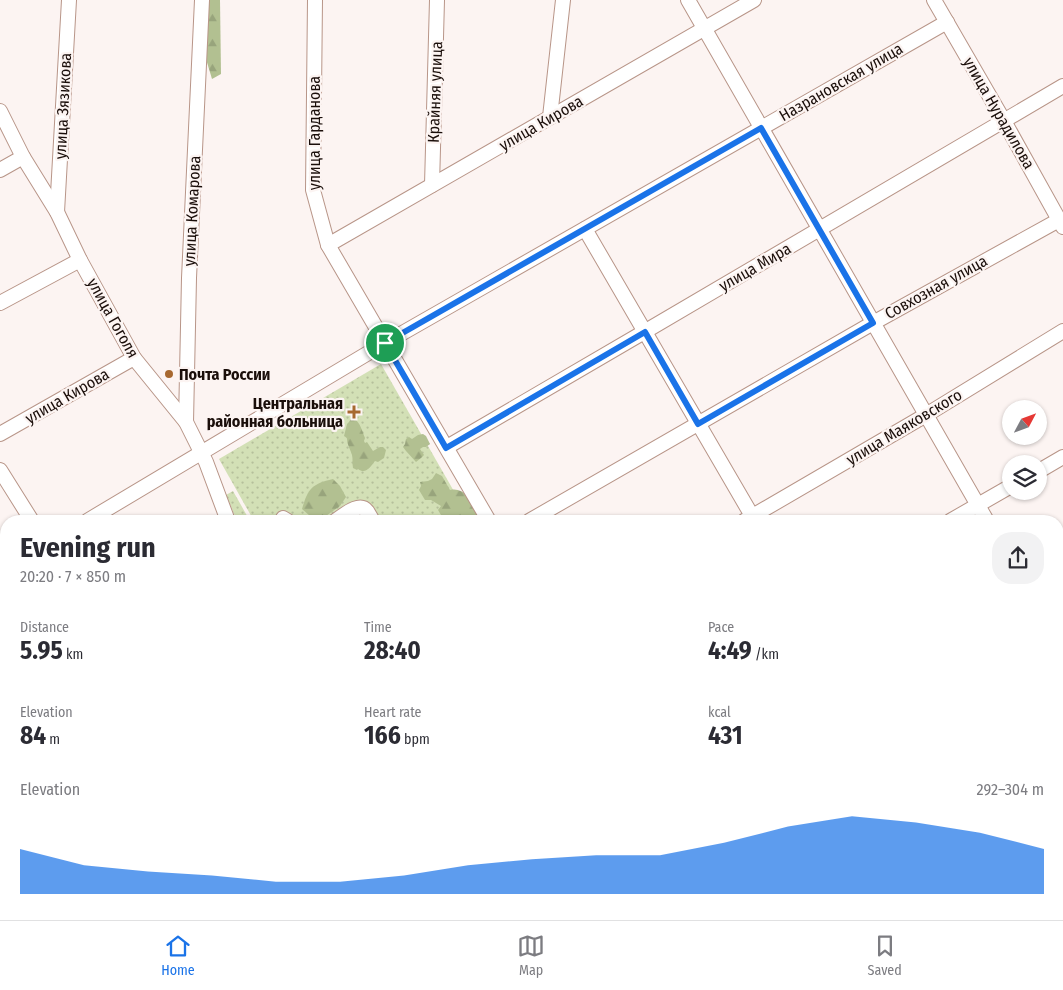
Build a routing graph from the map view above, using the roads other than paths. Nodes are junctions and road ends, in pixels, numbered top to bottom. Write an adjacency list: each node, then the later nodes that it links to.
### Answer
1 (69, 0): 19 (street, улица Зязикова)
2 (202, 0): 32 (street, улица Комарова)
3 (315, 0): 23 (street, улица Гарданова)
4 (437, 0): 18 (street, Крайняя улица)
5 (563, 0): 13 (street)
6 (688, 0): 10 (street)
7 (754, 0): 10 (street, улица Кирова)
8 (934, 0): 9 (street, улица Нурадилова)
9 (947, 22): 14 (street, улица Нурадилова); 15 (street, Назрановская улица)
10 (704, 29): 13 (street, улица Кирова); 15 (street)
11 (1063, 86): 14 (street, улица Мира)
12 (0, 111): 16 (street, улица Гоголя)
13 (550, 117): 18 (street, улица Кирова)
14 (1004, 121): 20 (street, улица Нурадилова); 22 (street, улица Мира)
15 (761, 128): 21 (street, Назрановская улица); 22 (street)
16 (23, 157): 17 (street); 19 (street, улица Гоголя)
17 (0, 170)
18 (432, 185): 23 (street, улица Кирова)
19 (57, 212): 24 (street, улица Гоголя)
20 (1061, 223): 26 (street, Совхозная улица)
21 (585, 229): 28 (street); 29 (street, Назрановская улица)
22 (820, 229): 26 (street); 28 (street, улица Мира)
23 (328, 245): 29 (street, улица Гарданова)
24 (80, 260): 25 (street); 30 (street, улица Гоголя)
25 (0, 303)
26 (873, 323): 31 (street); 33 (street, Совхозная улица)
27 (1063, 331): 31 (street, улица Маяковского)
28 (645, 332): 33 (street); 35 (street, улица Мира)
29 (385, 343): 35 (street, улица Гарданова); 36 (street, Назрановская улица)
30 (134, 358): 32 (street, улица Гоголя); 34 (street, улица Кирова)
31 (926, 415): 41 (street); 50 (street, улица Маяковского)
32 (186, 422): 36 (street, улица Гоголя)
33 (698, 424): 48 (street, Совхозная улица); 49 (street)
34 (0, 434)
35 (446, 448): 47 (street, улица Гарданова)
36 (202, 453): 43 (street, Назрановская улица); 44 (street, улица Гоголя)
37 (1063, 457): 38 (street)
38 (1047, 466)
39 (0, 470): 42 (street)
40 (1002, 491): 41 (street)
41 (978, 505): 51 (street); 52 (street)
42 (28, 515)
43 (97, 515)
44 (226, 515)
45 (345, 515): 46 (street)
46 (370, 515)
47 (485, 515)
48 (539, 515)
49 (748, 515)
50 (759, 515)
51 (960, 515)
52 (984, 515)

